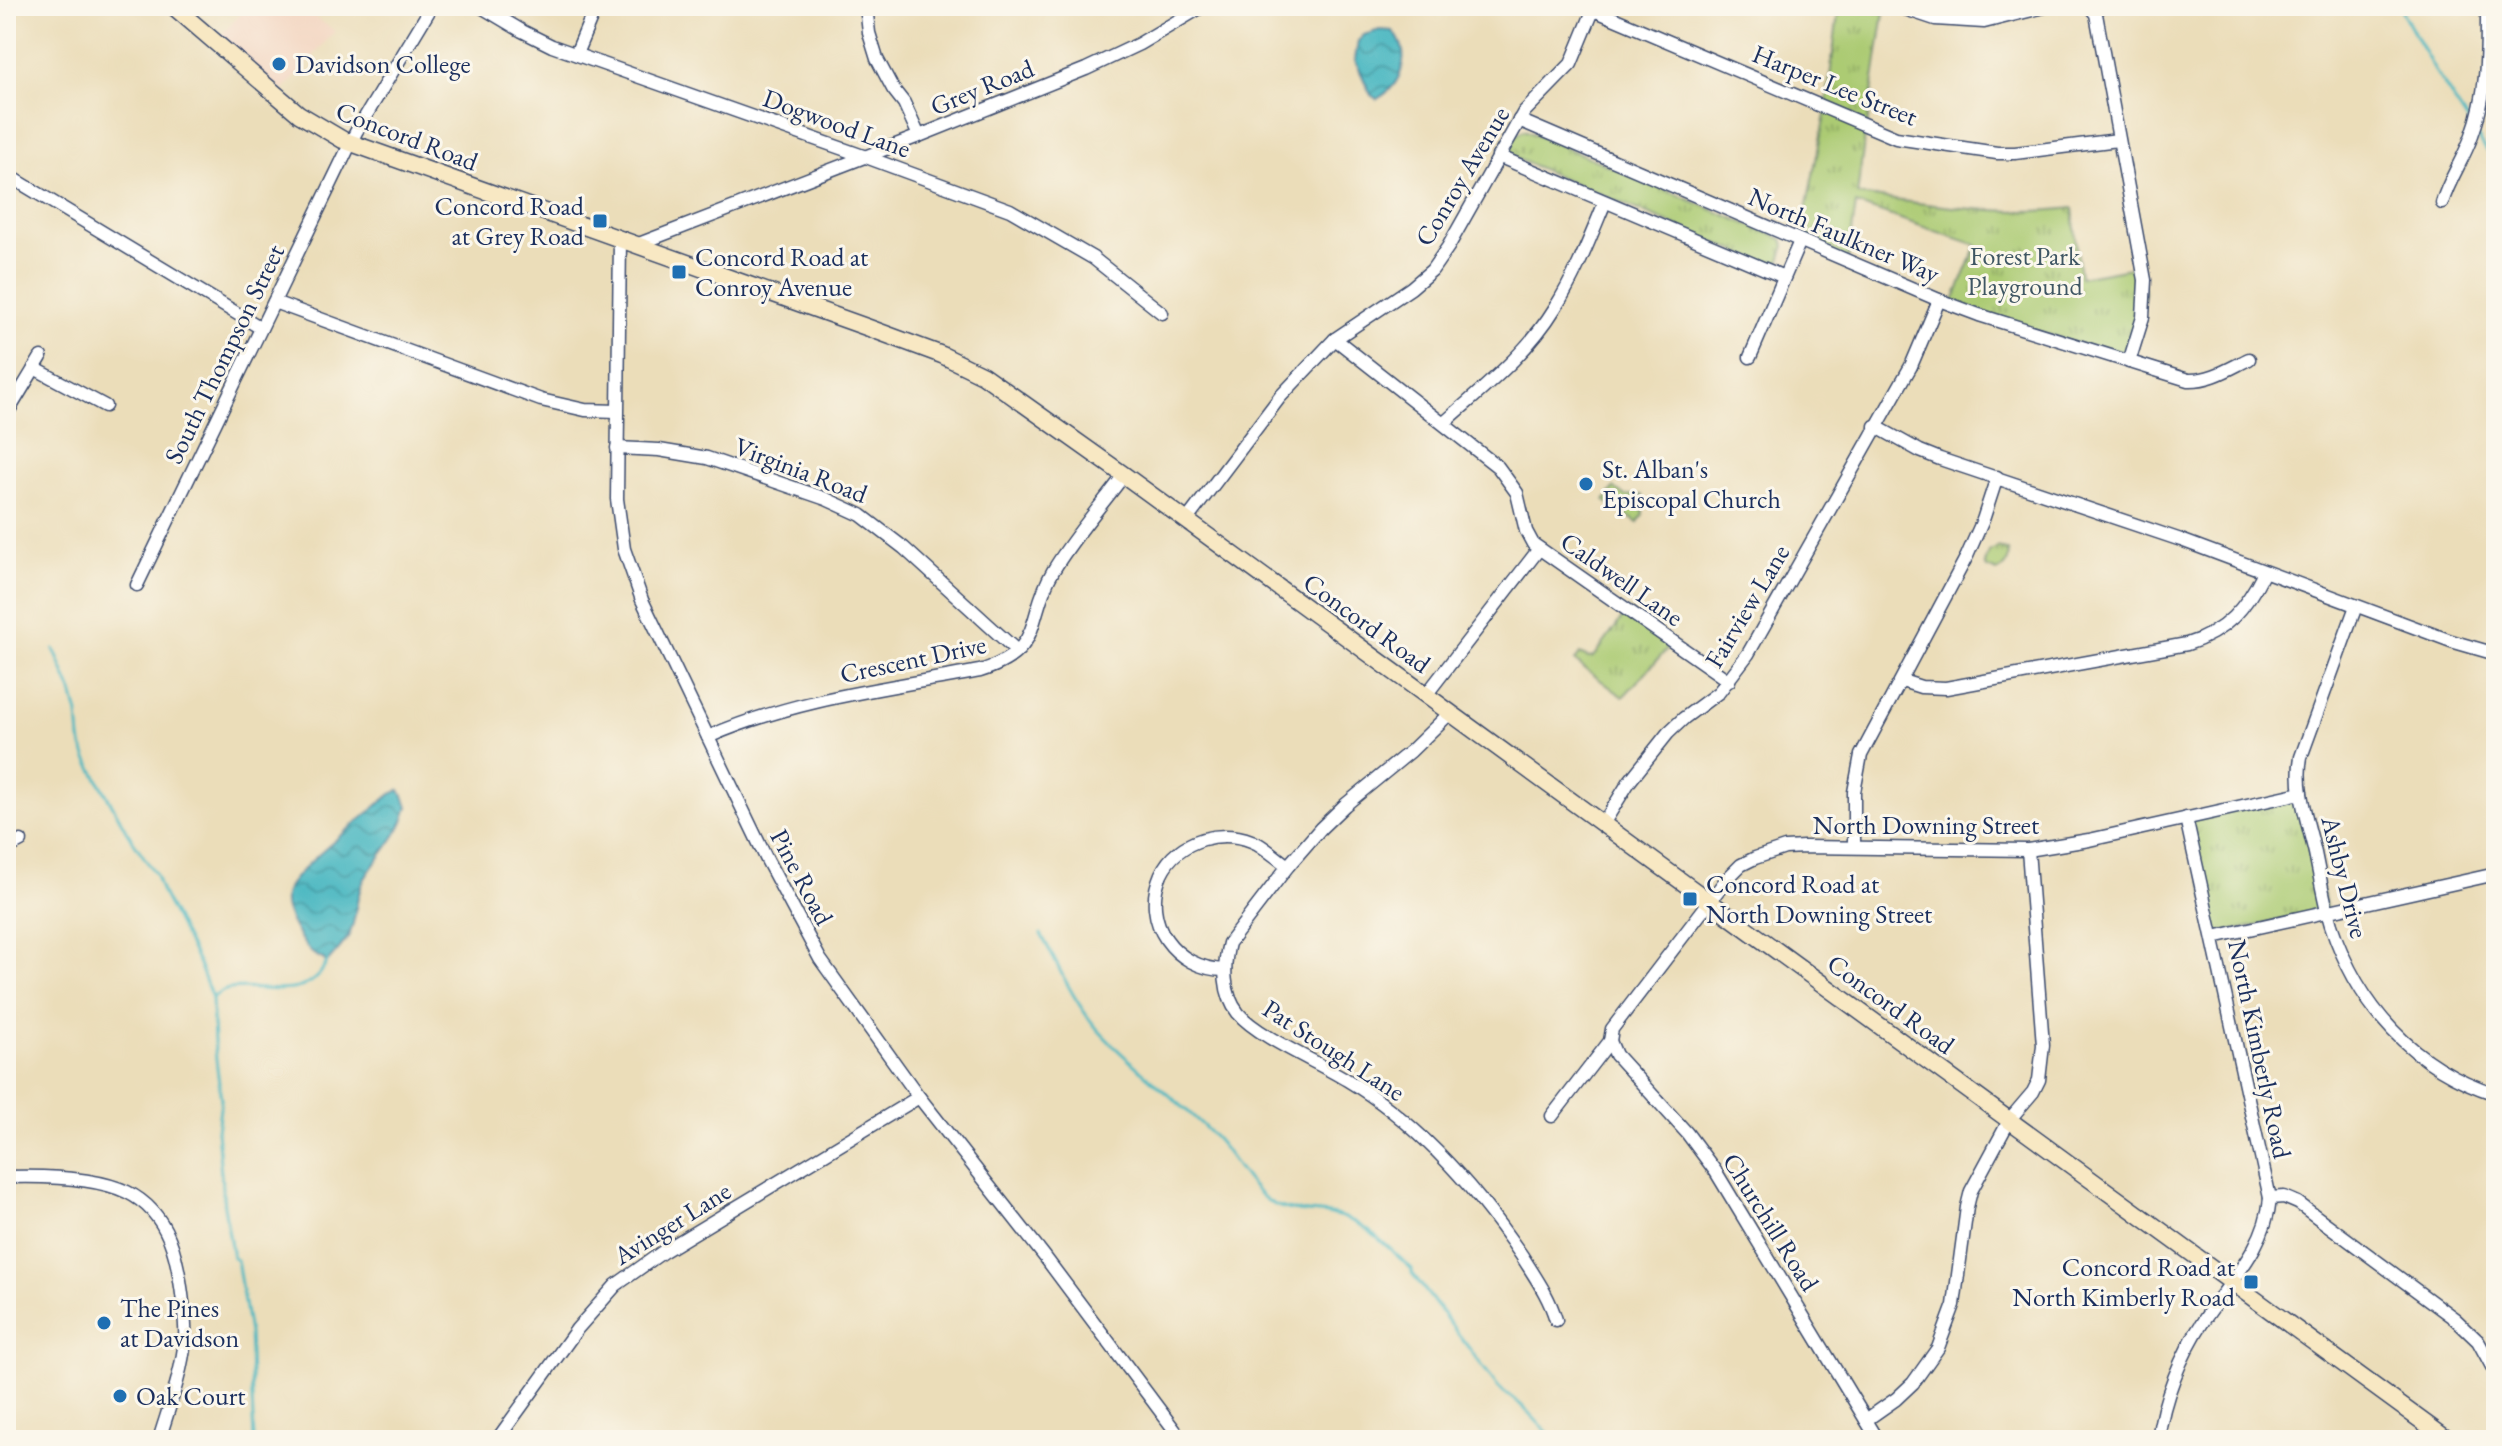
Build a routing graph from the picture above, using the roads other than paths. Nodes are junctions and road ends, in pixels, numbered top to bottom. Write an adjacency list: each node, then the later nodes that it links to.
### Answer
1 (173, 6): 16 (main road, Concord Road)
2 (432, 6): 16 (street, South Thompson Street)
3 (480, 6): 12 (street, Dogwood Lane)
4 (596, 6): 12 (street)
5 (866, 6): 14 (street)
6 (1203, 6): 14 (street, Grey Road)
7 (1896, 6): 8 (street)
8 (2048, 6)
9 (2089, 6): 15 (street)
10 (2487, 6): 21 (street)
11 (1594, 8): 13 (street, Conroy Avenue); 15 (street, Harper Lee Street)
12 (576, 54): 18 (street, Dogwood Lane)
13 (1519, 120): 17 (street, Conroy Avenue); 22 (street, North Faulkner Way)
14 (919, 136): 18 (street, Grey Road)
15 (2118, 140): 32 (street)
16 (351, 143): 23 (main road, Concord Road); 26 (street, South Thompson Street)
17 (1498, 156): 20 (street); 29 (street, Conroy Avenue)
18 (866, 157): 23 (street, Grey Road); 27 (street, Dogwood Lane)
19 (6, 174): 28 (street)
20 (1605, 202): 24 (street); 36 (street)
21 (2442, 203)
22 (1800, 241): 24 (street); 25 (street, North Faulkner Way)
23 (628, 242): 34 (street, Pine Road); 39 (main road, Concord Road)
24 (1784, 277): 30 (street)
25 (1939, 300): 32 (street, North Faulkner Way); 37 (street, Fairview Lane)
26 (274, 302): 28 (street, South Thompson Street); 34 (street)
27 (1162, 313)
28 (261, 328): 44 (street, South Thompson Street)
29 (1335, 339): 36 (street, Caldwell Lane); 41 (street, Conroy Avenue)
30 (1750, 357)
31 (2249, 359): 32 (street, North Faulkner Way)
32 (2129, 362)
33 (105, 406): 35 (street)
34 (617, 411): 38 (street, Pine Road)
35 (6, 415)
36 (1444, 423): 42 (street, Caldwell Lane)
37 (1875, 426): 40 (street); 48 (street, Fairview Lane)
38 (617, 448): 46 (street, Virginia Road); 52 (street, Pine Road)
39 (1124, 475): 41 (main road, Concord Road); 46 (street, Crescent Drive)
40 (1997, 477): 43 (street); 49 (street)
41 (1186, 521): 50 (main road, Concord Road)
42 (1539, 549): 48 (street, Caldwell Lane); 50 (street)
43 (2264, 572): 45 (street); 49 (street)
44 (137, 585)
45 (2356, 606): 47 (street); 53 (street, Ashby Drive)
46 (1017, 651): 52 (street, Crescent Drive)
47 (2496, 654)
48 (1729, 681): 55 (street, Fairview Lane)
49 (1902, 681): 57 (street)
50 (1426, 695): 51 (main road, Concord Road)
51 (1450, 713): 55 (main road, Concord Road); 60 (street)
52 (708, 737): 68 (street, Pine Road)
53 (2301, 793): 54 (street, North Downing Street); 63 (street, Ashby Drive)
54 (2186, 818): 59 (street, North Downing Street); 64 (street, North Kimberly Road)
55 (1603, 824): 62 (main road, Concord Road)
56 (21, 841): 58 (street)
57 (1854, 847): 59 (street, North Downing Street); 62 (street, North Downing Street)
58 (6, 849)
59 (2028, 850): 70 (street)
60 (1288, 866): 65 (street); 65 (street)
61 (2496, 874): 63 (street)
62 (1708, 901): 66 (street, North Downing Street); 70 (main road, Concord Road)
63 (2328, 911): 64 (street); 67 (street, Ashby Drive)
64 (2213, 937): 72 (street, North Kimberly Road)
65 (1225, 970): 74 (street, Pat Stough Lane)
66 (1610, 1041): 69 (street, North Downing Street); 76 (street, Churchill Road)
67 (2496, 1094)
68 (919, 1097): 78 (street, Avinger Lane); 79 (street, Pine Road)
69 (1552, 1116)
70 (2010, 1119): 73 (main road, Concord Road); 76 (street)
71 (6, 1177): 77 (street)
72 (2270, 1198): 73 (street, North Kimberly Road); 75 (street)
73 (2232, 1283): 81 (street, North Kimberly Road); 82 (main road, Concord Road)
74 (1556, 1320)
75 (2496, 1374)
76 (1866, 1420): 80 (street, Churchill Road)
77 (159, 1440)
78 (497, 1440)
79 (1182, 1440)
80 (1878, 1440)
81 (2158, 1440)
82 (2448, 1440)

